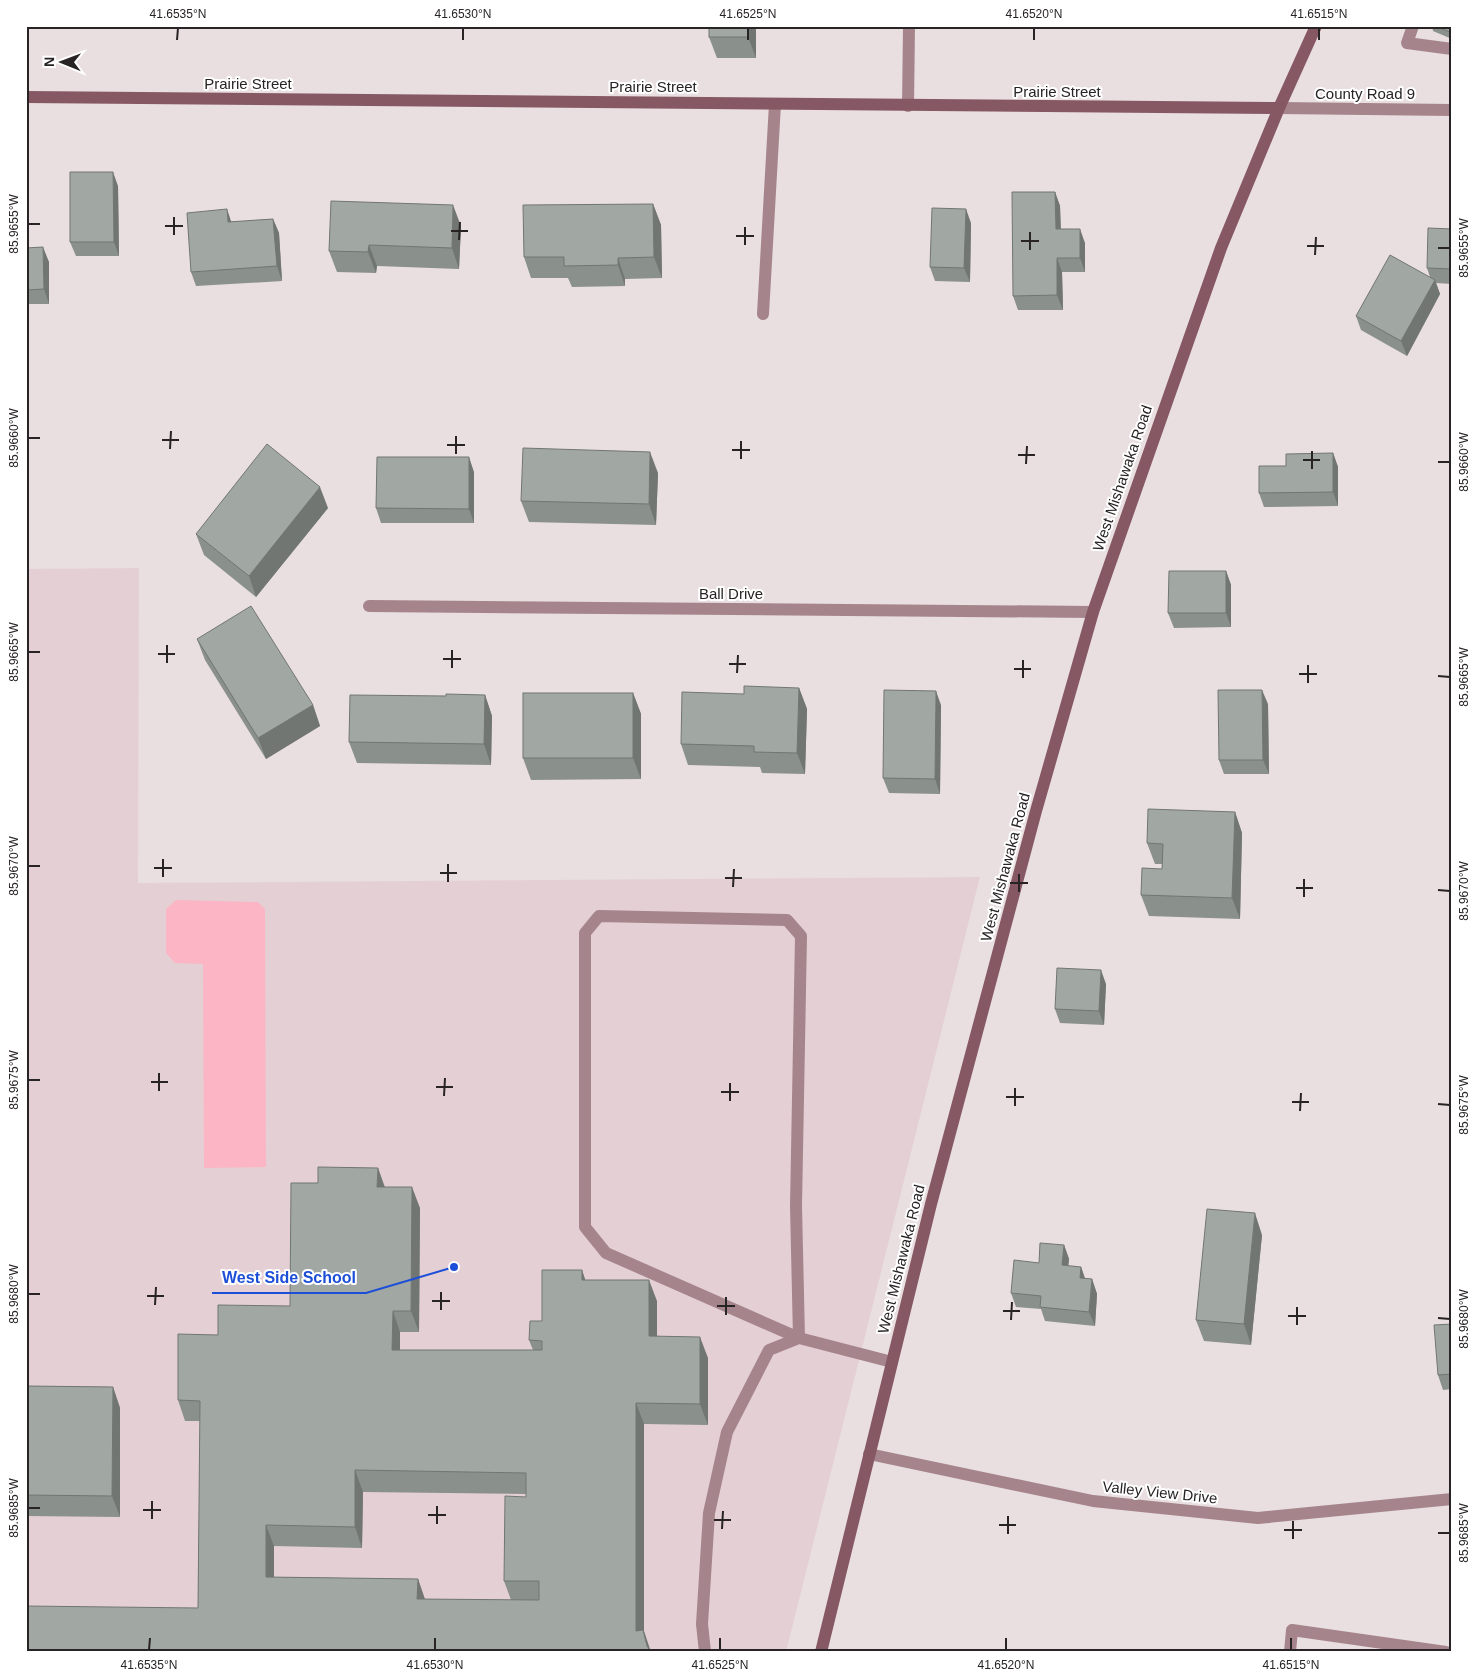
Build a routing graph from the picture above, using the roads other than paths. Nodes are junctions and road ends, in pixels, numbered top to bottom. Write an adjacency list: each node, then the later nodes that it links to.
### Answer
1 (909, 26): 7 (street)
2 (1316, 26): 8 (main road, West Mishawaka Road)
3 (1413, 26): 4 (street)
4 (1452, 49)
5 (26, 97): 6 (main road, Prairie Street)
6 (775, 104): 7 (main road, Prairie Street); 10 (street)
7 (908, 106): 8 (main road, Prairie Street)
8 (1278, 108): 9 (street, County Road 9); 12 (main road, West Mishawaka Road)
9 (1452, 110)
10 (763, 314)
11 (368, 606): 12 (street, Ball Drive)
12 (1093, 612): 14 (main road, West Mishawaka Road)
13 (799, 1338): 13 (street); 14 (street); 17 (street)
14 (892, 1362): 15 (main road, West Mishawaka Road)
15 (869, 1454): 16 (street, Valley View Drive); 18 (main road, West Mishawaka Road)
16 (1452, 1499)
17 (705, 1652)
18 (821, 1652)
19 (1290, 1652): 20 (street)
20 (1446, 1652)

